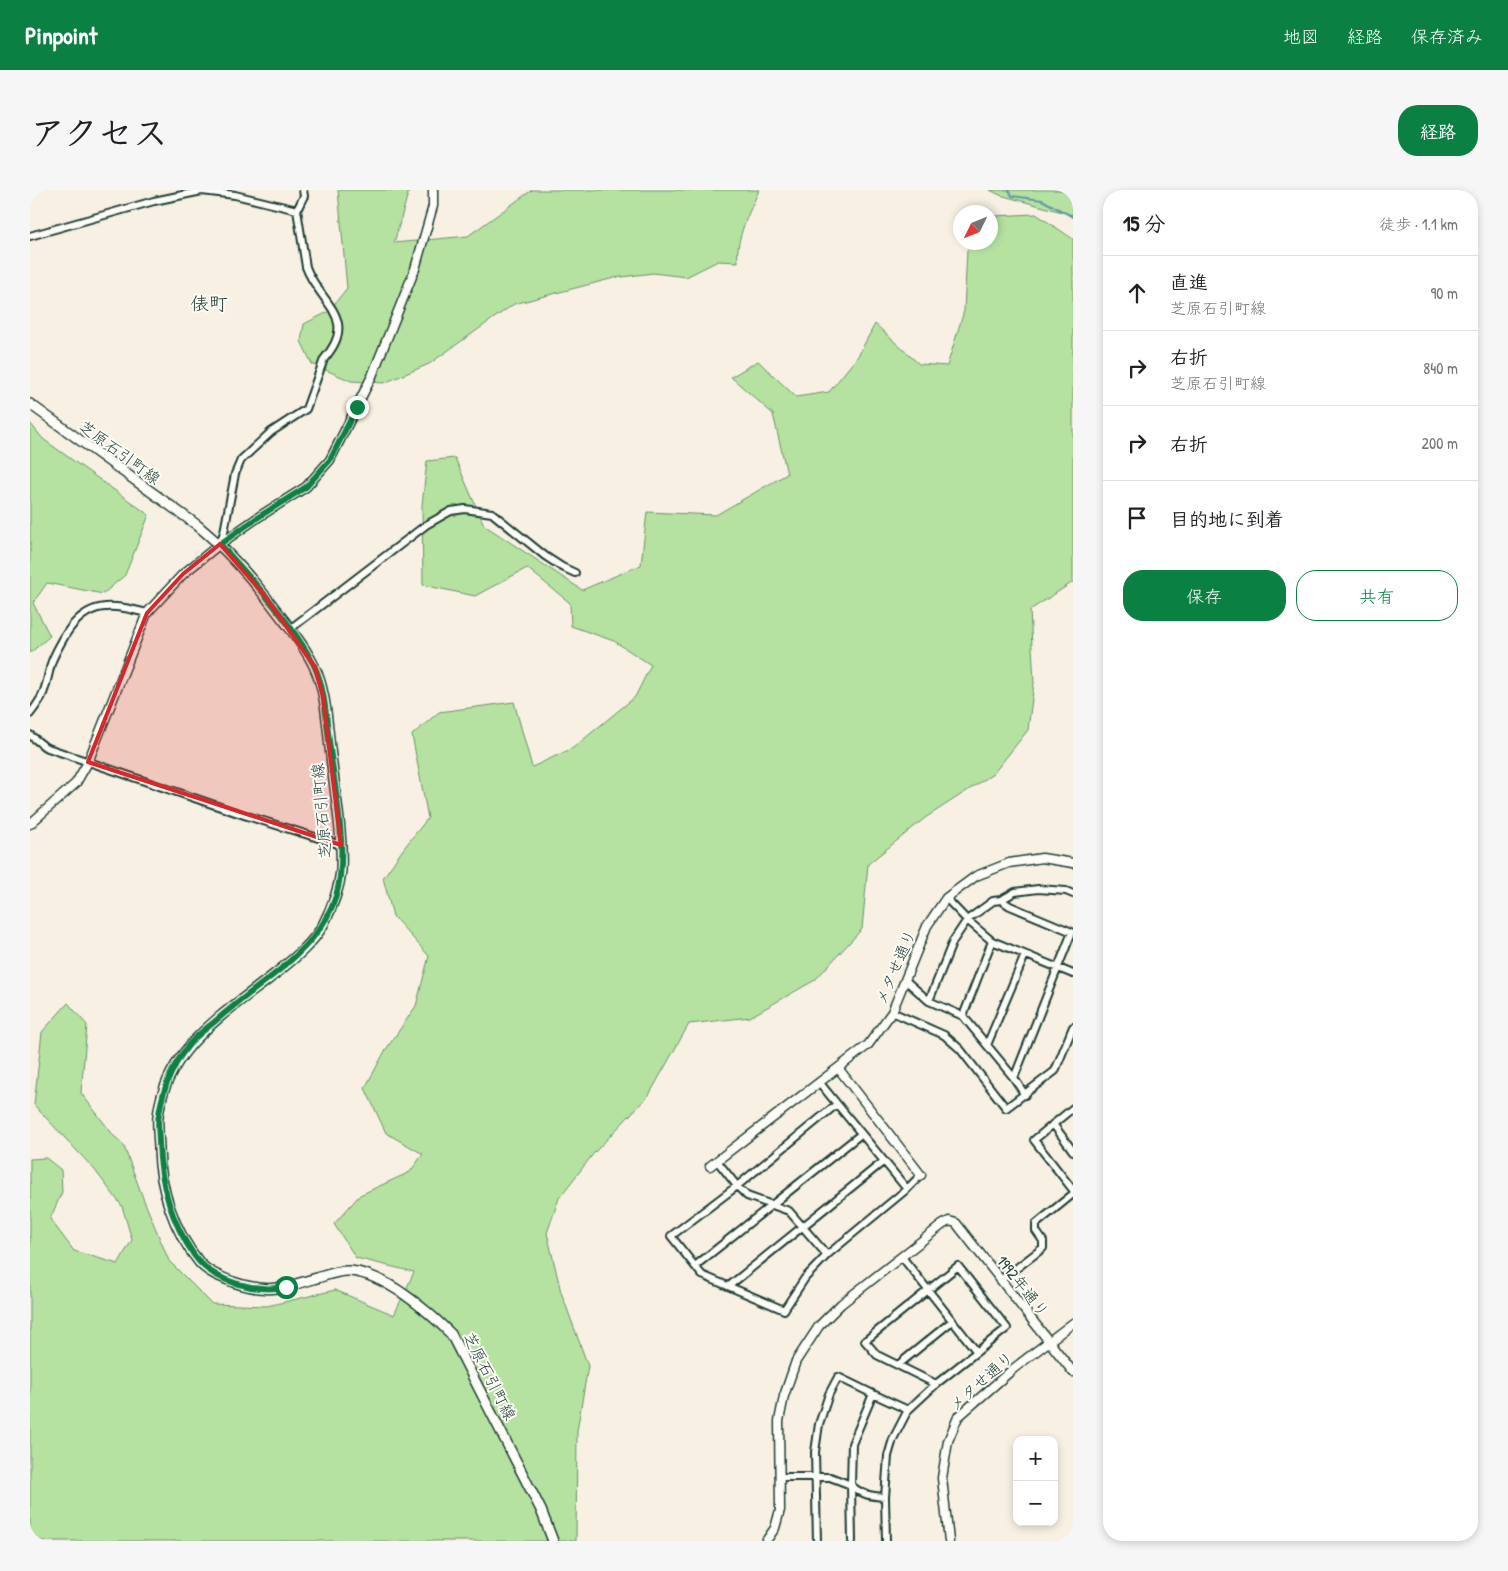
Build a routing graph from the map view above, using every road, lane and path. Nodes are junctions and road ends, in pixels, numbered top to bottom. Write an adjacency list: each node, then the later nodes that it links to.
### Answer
1 (303, 190): 3 (street)
2 (433, 190): 6 (street)
3 (297, 210): 4 (street); 6 (street)
4 (30, 236)
5 (30, 404): 6 (main road, 芝原石引町線)
6 (220, 544): 8 (street); 9 (main road, 芝原石引町線)
7 (575, 573): 9 (street)
8 (147, 613): 10 (street); 12 (street)
9 (290, 629): 14 (main road, 芝原石引町線)
10 (30, 714)
11 (30, 736): 12 (street)
12 (88, 762): 13 (street); 14 (street)
13 (30, 824)
14 (341, 845): 68 (main road, 芝原石引町線)
15 (1073, 863): 17 (street, メタせ通り)
16 (1073, 894): 18 (street)
17 (946, 898): 19 (street); 24 (street, メタせ通り)
18 (1001, 900): 19 (street); 22 (street)
19 (967, 920): 20 (street); 25 (street)
20 (992, 941): 21 (street); 27 (street)
21 (1025, 955): 22 (street); 29 (street)
22 (1057, 967): 23 (street); 31 (street)
23 (1073, 974)
24 (905, 980): 25 (street); 26 (street, メタせ通り)
25 (929, 1001): 27 (street)
26 (892, 1012): 30 (street, メタせ通り); 33 (street)
27 (963, 1016): 29 (street)
28 (1073, 1026): 33 (street)
29 (987, 1045): 31 (street)
30 (838, 1068): 32 (street, メタせ通り); 42 (street)
31 (1014, 1078): 33 (street)
32 (819, 1082): 34 (street); 40 (street, メタせ通り)
33 (1025, 1095)
34 (837, 1104): 37 (street); 43 (street)
35 (1073, 1108): 36 (street)
36 (1053, 1124): 38 (street); 45 (street)
37 (861, 1134): 39 (street); 47 (street)
38 (1073, 1150)
39 (884, 1161): 44 (street); 48 (street)
40 (718, 1162): 41 (street, メタせ通り); 43 (street)
41 (710, 1166)
42 (921, 1176): 44 (street)
43 (737, 1186): 47 (street); 51 (street)
44 (907, 1189): 49 (street)
45 (1073, 1190)
46 (1073, 1194): 52 (street)
47 (772, 1205): 48 (street); 51 (street)
48 (803, 1227): 49 (street); 53 (street)
49 (827, 1254): 53 (street)
50 (902, 1257): 52 (street, 1992年通り); 54 (street); 64 (street)
51 (694, 1266): 53 (street)
52 (1001, 1280): 57 (street, 1992年通り)
53 (729, 1286)
54 (928, 1290): 55 (street); 58 (street); 59 (street)
55 (952, 1321): 58 (street); 59 (street)
56 (1073, 1323): 57 (street, メタせ通り)
57 (1049, 1341): 60 (street, 1992年通り); 73 (street, メタせ通り)
58 (977, 1352): 61 (street)
59 (898, 1365): 61 (street)
60 (1073, 1372)
61 (936, 1384): 63 (street)
62 (873, 1394): 63 (street); 65 (street); 66 (street)
63 (908, 1410): 67 (street)
64 (780, 1477): 65 (street); 69 (street)
65 (817, 1477): 66 (street); 70 (street)
66 (850, 1486): 67 (street); 71 (street)
67 (885, 1497): 72 (street)
68 (553, 1541)
69 (766, 1541)
70 (817, 1541)
71 (852, 1541)
72 (886, 1541)
73 (949, 1541)

